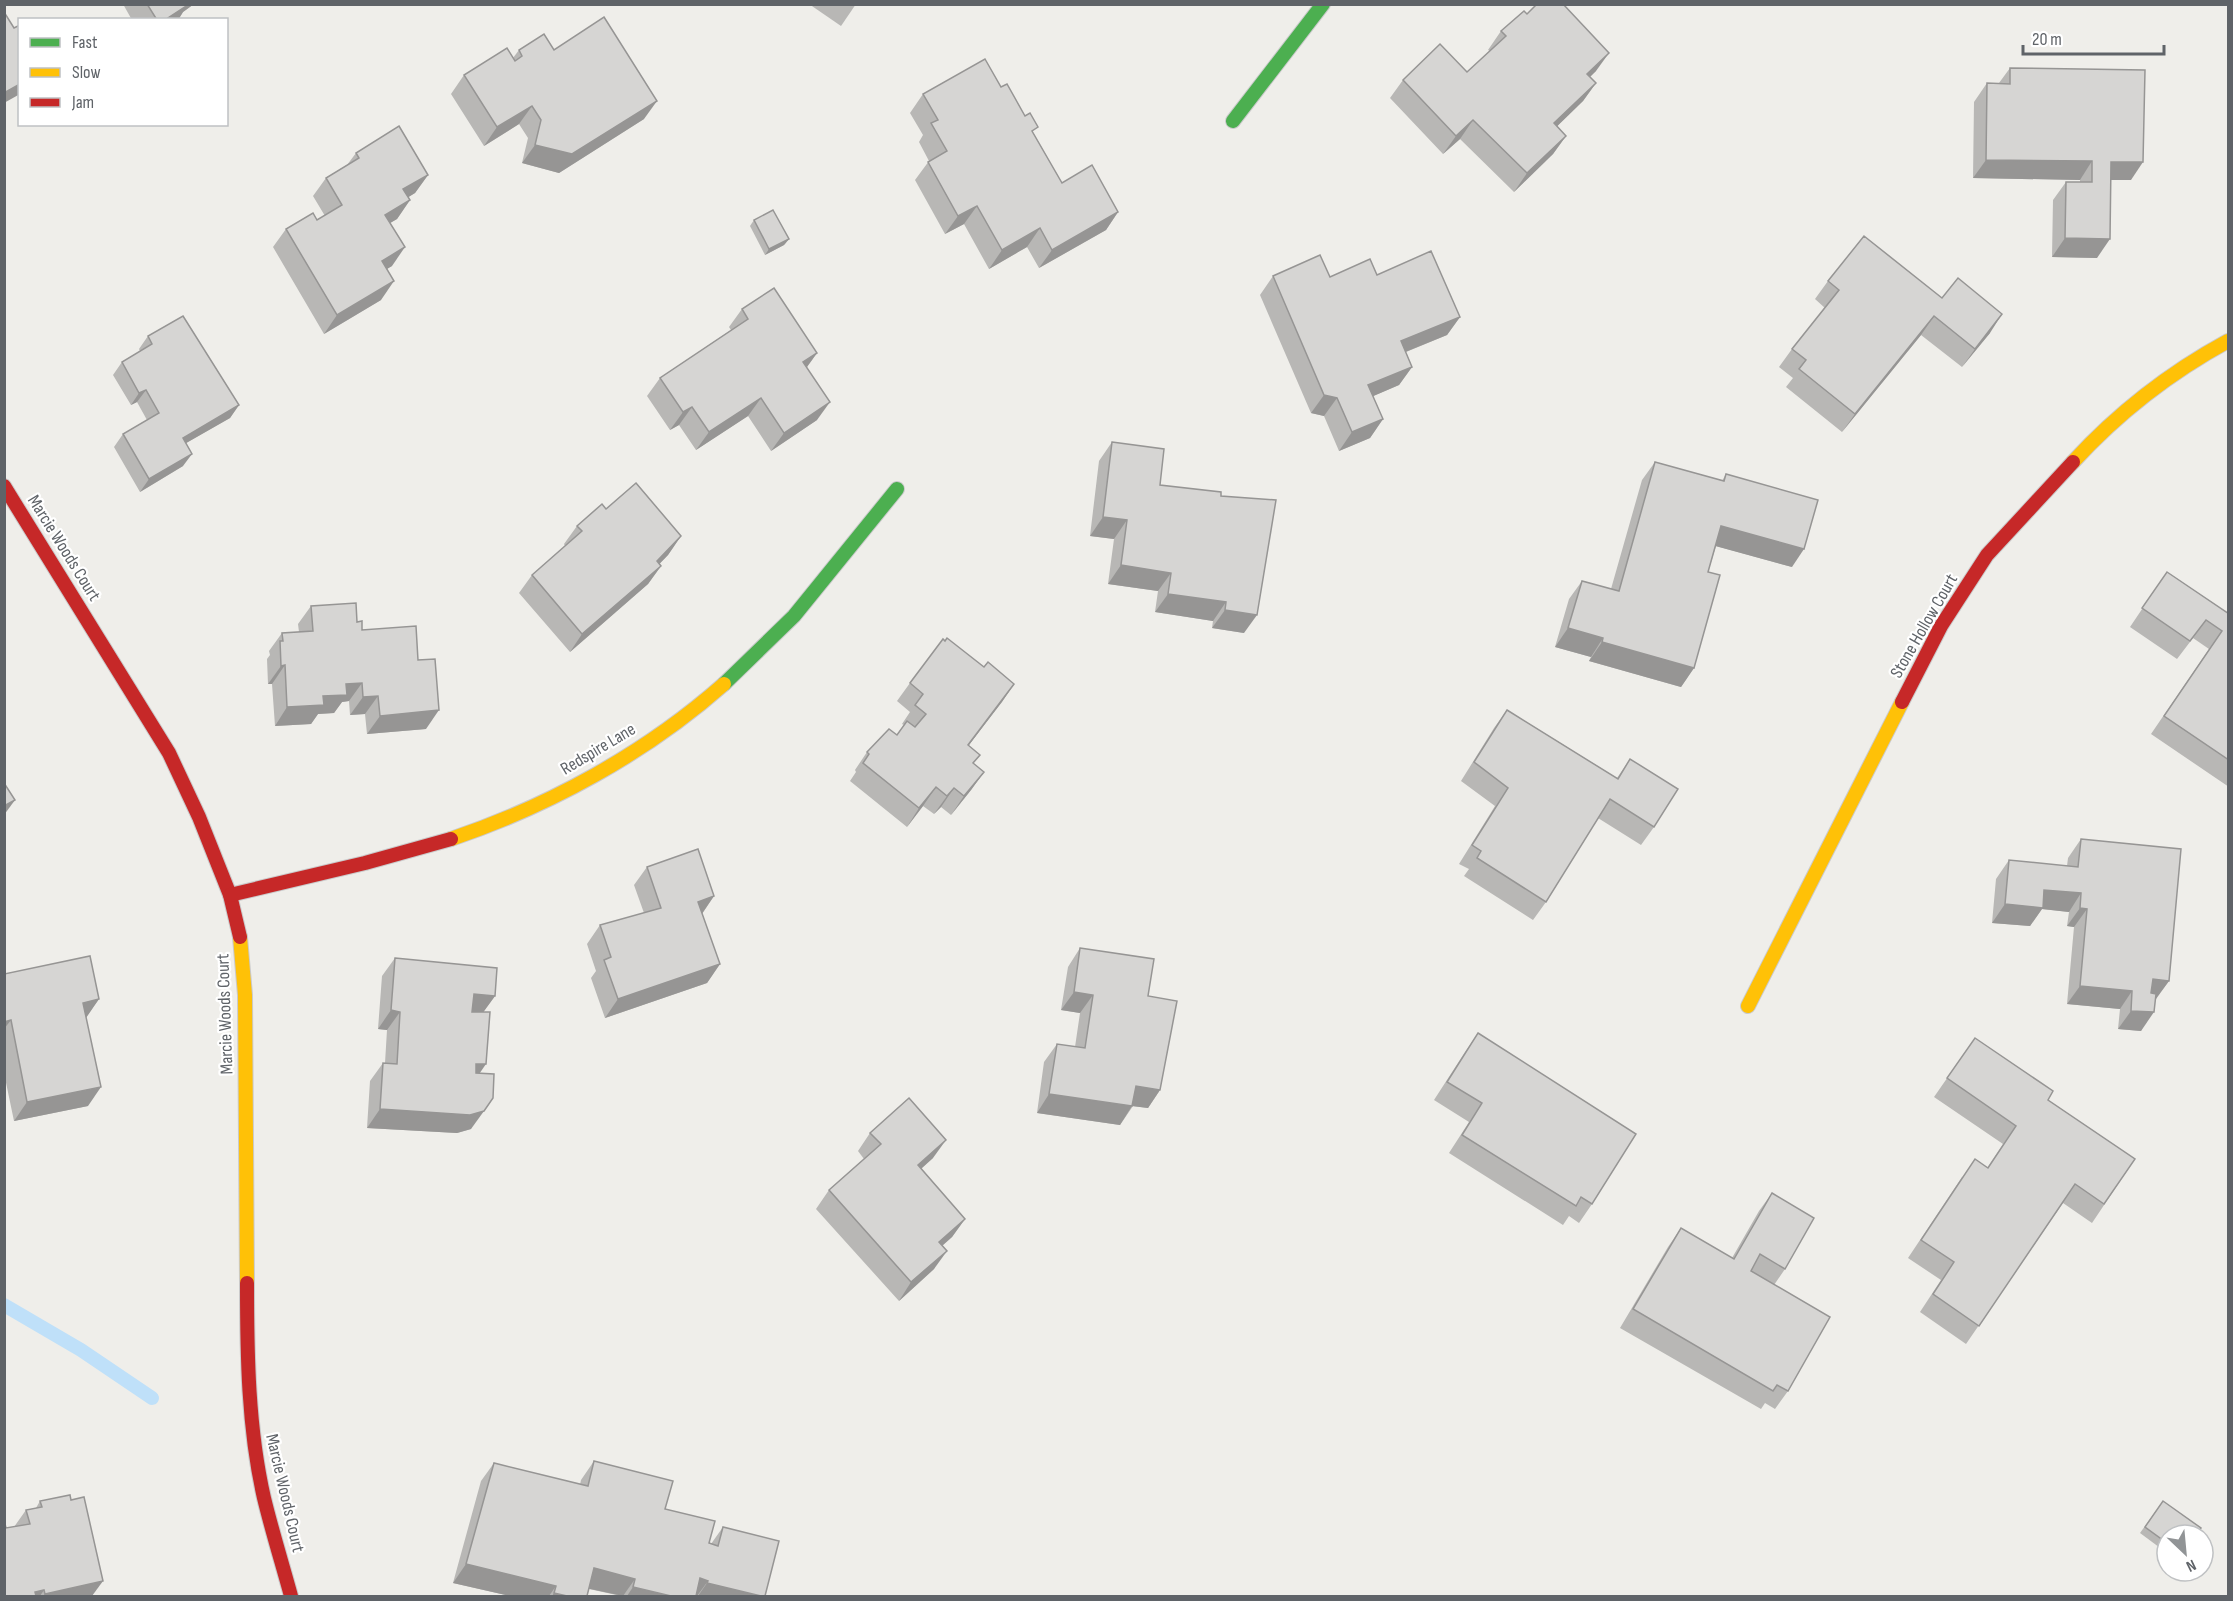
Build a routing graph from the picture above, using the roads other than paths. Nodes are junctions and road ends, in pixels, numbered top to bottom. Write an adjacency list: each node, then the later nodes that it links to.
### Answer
1 (1323, 4): 2 (street)
2 (1233, 121)
3 (2229, 341): 7 (street, Stone Hollow Court)
4 (4, 486): 6 (street, Marcie Woods Court)
5 (897, 489): 6 (street, Redspire Lane)
6 (230, 895): 8 (street, Marcie Woods Court)
7 (1748, 1006)
8 (291, 1596)

